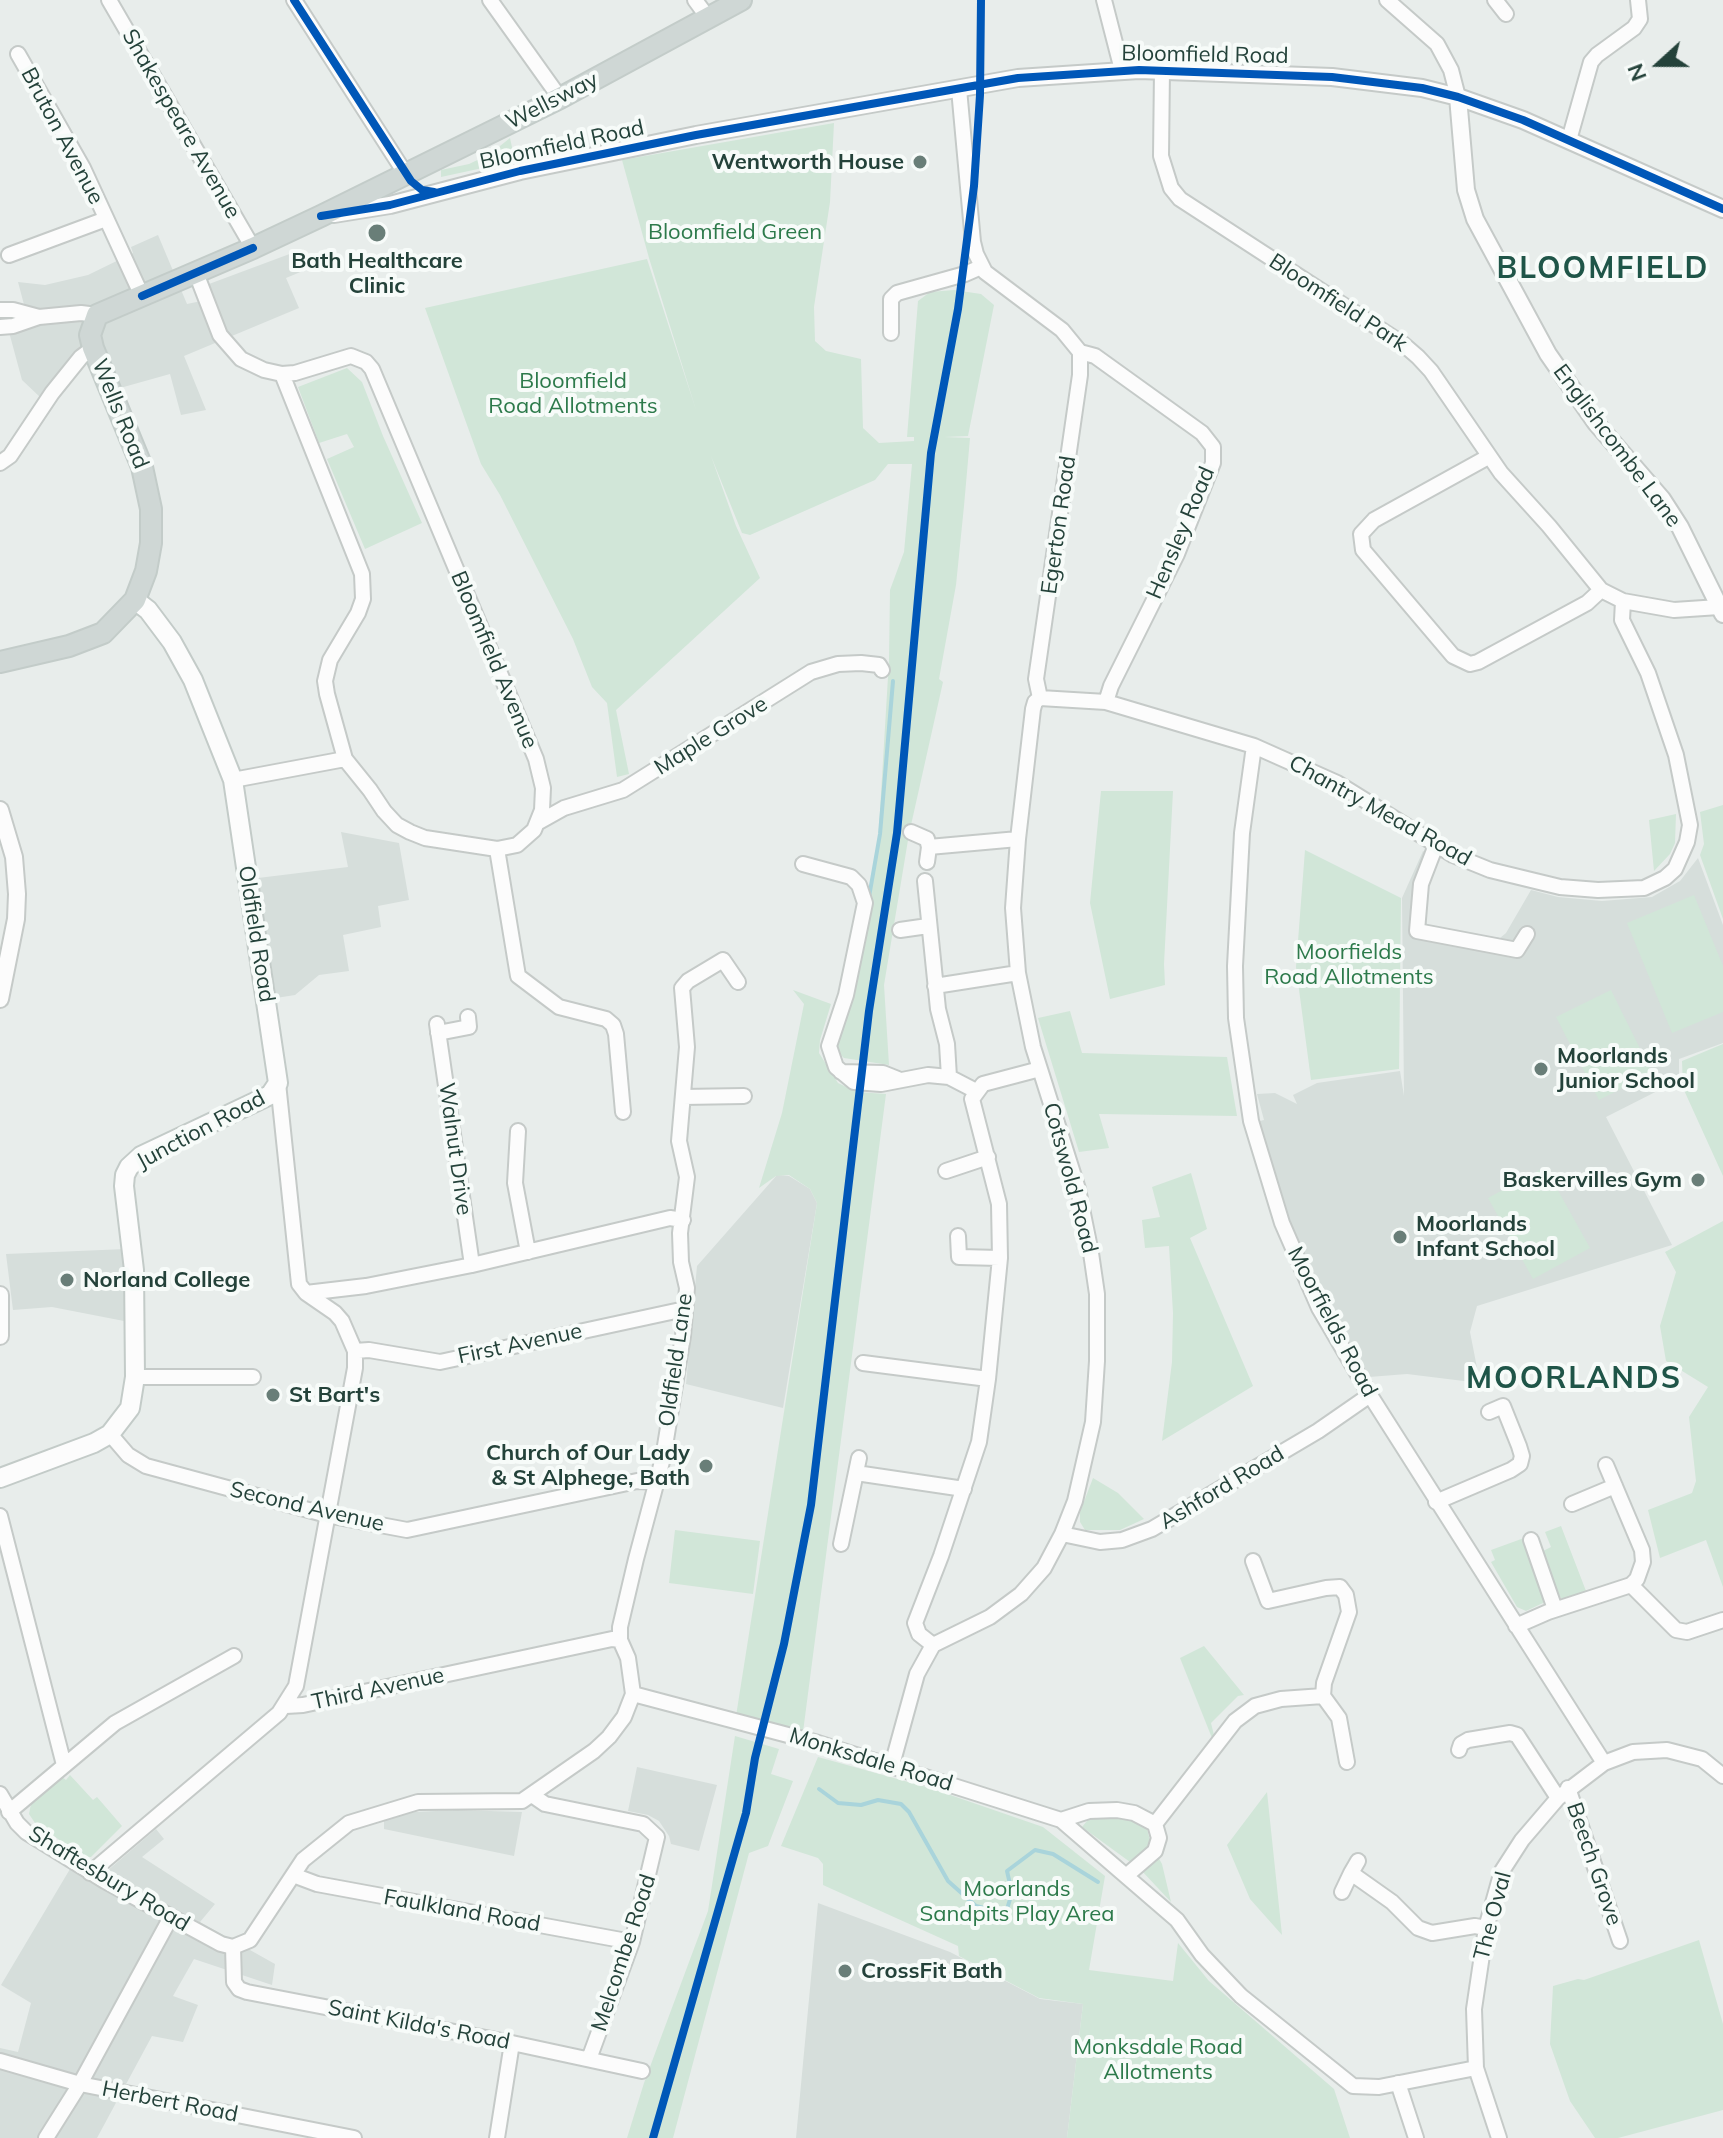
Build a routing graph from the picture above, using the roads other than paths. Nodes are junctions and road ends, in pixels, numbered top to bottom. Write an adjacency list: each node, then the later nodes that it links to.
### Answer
1 (109, 0): 24 (street, Shakespeare Avenue)
2 (294, 0): 19 (street)
3 (490, 0): 17 (street)
4 (695, 0): 11 (street)
5 (741, 0): 11 (main road, Wellsway)
6 (1104, 0): 13 (street)
7 (1387, 0): 16 (street)
8 (1495, 0): 10 (street)
9 (1638, 0): 18 (street)
10 (1506, 14)
11 (709, 19): 17 (main road, Wellsway)
12 (18, 54): 23 (street, Bruton Avenue)
13 (1122, 70): 14 (street, Bloomfield Road); 15 (street, Bloomfield Road)
14 (1162, 70): 16 (street, Bloomfield Road); 37 (street, Bloomfield Park)
15 (959, 89): 20 (street, Bloomfield Road); 26 (street)
16 (1458, 97): 18 (street, Bloomfield Road); 42 (street, Englishcombe Lane)
17 (560, 98): 19 (main road, Wellsway)
18 (1569, 140): 21 (street, Bloomfield Road)
19 (405, 173): 20 (street); 22 (main road, Wellsway)
20 (434, 192): 22 (street, Bloomfield Road)
21 (1723, 209)
22 (321, 216): 24 (main road, Wellsway)
23 (106, 219): 25 (street, Bruton Avenue); 28 (street, Bruton Avenue)
24 (253, 248): 27 (main road, Wellsway)
25 (9, 255)
26 (981, 267): 33 (street); 35 (street, Hensley Road)
27 (196, 273): 28 (main road, Wellsway); 36 (street)
28 (142, 296): 30 (main road, Wellsway)
29 (0, 310): 31 (street)
30 (97, 315): 31 (street); 34 (main road, Wells Road)
31 (39, 317): 32 (street)
32 (0, 327)
33 (891, 333)
34 (93, 348): 38 (street); 40 (main road, Wells Road)
35 (1080, 352): 45 (street, Egerton Road); 46 (street, Hensley Road)
36 (282, 374): 48 (street); 51 (street, Bloomfield Avenue)
37 (1488, 457): 39 (street, Bloomfield Park); 39 (street)
38 (0, 463)
39 (1601, 590): 41 (street, Bloomfield Park)
40 (135, 600): 43 (main road, Wells Road); 49 (main road, Oldfield Road)
41 (1623, 601): 42 (street, Bloomfield Park); 54 (street, Chantry Mead Road)
42 (1721, 610)
43 (0, 662)
44 (882, 670): 51 (street, Maple Grove)
45 (1040, 698): 46 (street, Chantry Mead Road); 53 (street, Cotswold Road)
46 (1106, 702): 47 (street, Chantry Mead Road)
47 (1254, 746): 54 (street, Chantry Mead Road); 92 (street, Moorfields Road)
48 (345, 759): 49 (street); 56 (street)
49 (233, 780): 70 (main road, Oldfield Road)
50 (0, 810): 66 (street)
51 (539, 822): 56 (street)
52 (911, 832): 55 (street)
53 (1018, 839): 55 (street); 63 (street, Cotswold Road)
54 (1436, 845): 62 (street)
55 (929, 847): 57 (street)
56 (497, 849): 74 (street)
57 (927, 862)
58 (803, 864): 69 (street)
59 (925, 881): 60 (street)
60 (928, 926): 61 (street); 65 (street)
61 (900, 930)
62 (1527, 934)
63 (1018, 973): 65 (street); 68 (street, Cotswold Road)
64 (738, 982): 73 (street, Oldfield Lane)
65 (935, 986): 69 (street)
66 (0, 999)
67 (468, 1017): 82 (street, Walnut Drive)
68 (1040, 1069): 71 (street); 106 (street, Cotswold Road)
69 (949, 1077): 71 (street)
70 (278, 1083): 83 (street, Oldfield Road); 89 (main road, Junction Road)
71 (976, 1091): 76 (street)
72 (744, 1096): 73 (street)
73 (683, 1097): 78 (street, Oldfield Lane)
74 (623, 1112)
75 (516, 1131): 80 (street)
76 (988, 1157): 77 (street); 81 (street)
77 (946, 1171)
78 (683, 1220): 80 (street); 85 (street, Oldfield Lane)
79 (958, 1236): 81 (street)
80 (528, 1252): 82 (street)
81 (1000, 1258): 91 (street)
82 (472, 1265): 83 (street)
83 (306, 1293): 87 (street)
84 (0, 1295): 86 (street)
85 (685, 1309): 87 (street, First Avenue); 99 (street, Oldfield Lane)
86 (0, 1336)
87 (355, 1351): 104 (street)
88 (863, 1363): 91 (street)
89 (135, 1377): 90 (street); 94 (main road, Junction Road)
90 (253, 1377)
91 (988, 1379): 101 (street)
92 (1370, 1395): 102 (street, Moorfields Road); 106 (street, Ashford Road)
93 (1502, 1406): 102 (street)
94 (110, 1434): 98 (main road); 104 (street, Second Avenue)
95 (859, 1458): 97 (street)
96 (1606, 1465): 100 (street)
97 (856, 1473): 101 (street); 108 (street)
98 (0, 1478)
99 (657, 1482): 104 (street, Second Avenue); 114 (street, Oldfield Lane)
100 (1615, 1486): 103 (street); 110 (street)
101 (964, 1489): 115 (street)
102 (1436, 1502): 113 (street, Moorfields Road)
103 (1572, 1504)
104 (327, 1515): 119 (street)
105 (0, 1516): 123 (street)
106 (1062, 1534): 115 (street, Cotswold Road)
107 (1531, 1540): 111 (street)
108 (841, 1544)
109 (1253, 1561): 118 (street)
110 (1631, 1585): 111 (street); 112 (street)
111 (1555, 1609): 113 (street)
112 (1723, 1620)
113 (1516, 1626): 122 (street, Moorfields Road)
114 (622, 1643): 117 (street, Oldfield Lane); 119 (street, Third Avenue)
115 (933, 1645): 124 (street)
116 (234, 1656): 123 (street)
117 (633, 1694): 124 (street, Monksdale Road); 128 (street)
118 (1323, 1696): 121 (street); 131 (street)
119 (286, 1706): 132 (street, Third Avenue)
120 (1459, 1750): 126 (street, Beech Grove)
121 (1347, 1762)
122 (1604, 1763): 125 (street, The Oval); 126 (street, The Oval)
123 (64, 1765): 129 (street)
124 (892, 1765): 130 (street, Monksdale Road)
125 (1723, 1776)
126 (1563, 1793): 137 (street, The Oval); 138 (street, Beech Grove)
127 (0, 1794): 129 (street, Shaftesbury Road)
128 (532, 1795): 133 (street); 139 (street, Melcombe Road)
129 (9, 1812): 132 (street, Shaftesbury Road)
130 (1061, 1820): 131 (street); 134 (street, Monksdale Road)
131 (1155, 1824): 134 (street)
132 (90, 1873): 136 (street, Shaftesbury Road)
133 (293, 1875): 139 (street, Faulkland Road); 140 (street)
134 (1126, 1876): 146 (street, Monksdale Road)
135 (1342, 1892): 137 (street)
136 (171, 1917): 140 (street, Shaftesbury Road); 147 (street)
137 (1486, 1928): 144 (street, The Oval)
138 (1620, 1941)
139 (632, 1942): 142 (street, Melcombe Road)
140 (233, 1947): 141 (street, Saint Kilda's Road)
141 (512, 2043): 142 (street, Saint Kilda's Road); 150 (street)
142 (589, 2059): 145 (street, Saint Kilda's Road)
143 (0, 2061): 147 (street, Herbert Road)
144 (1476, 2068): 146 (street, Monksdale Road); 152 (street, The Oval)
145 (642, 2071)
146 (1398, 2083): 151 (street)
147 (80, 2084): 148 (street); 149 (street, Herbert Road)
148 (46, 2138)
149 (352, 2138)
150 (497, 2138)
151 (1416, 2138)
152 (1499, 2138)

